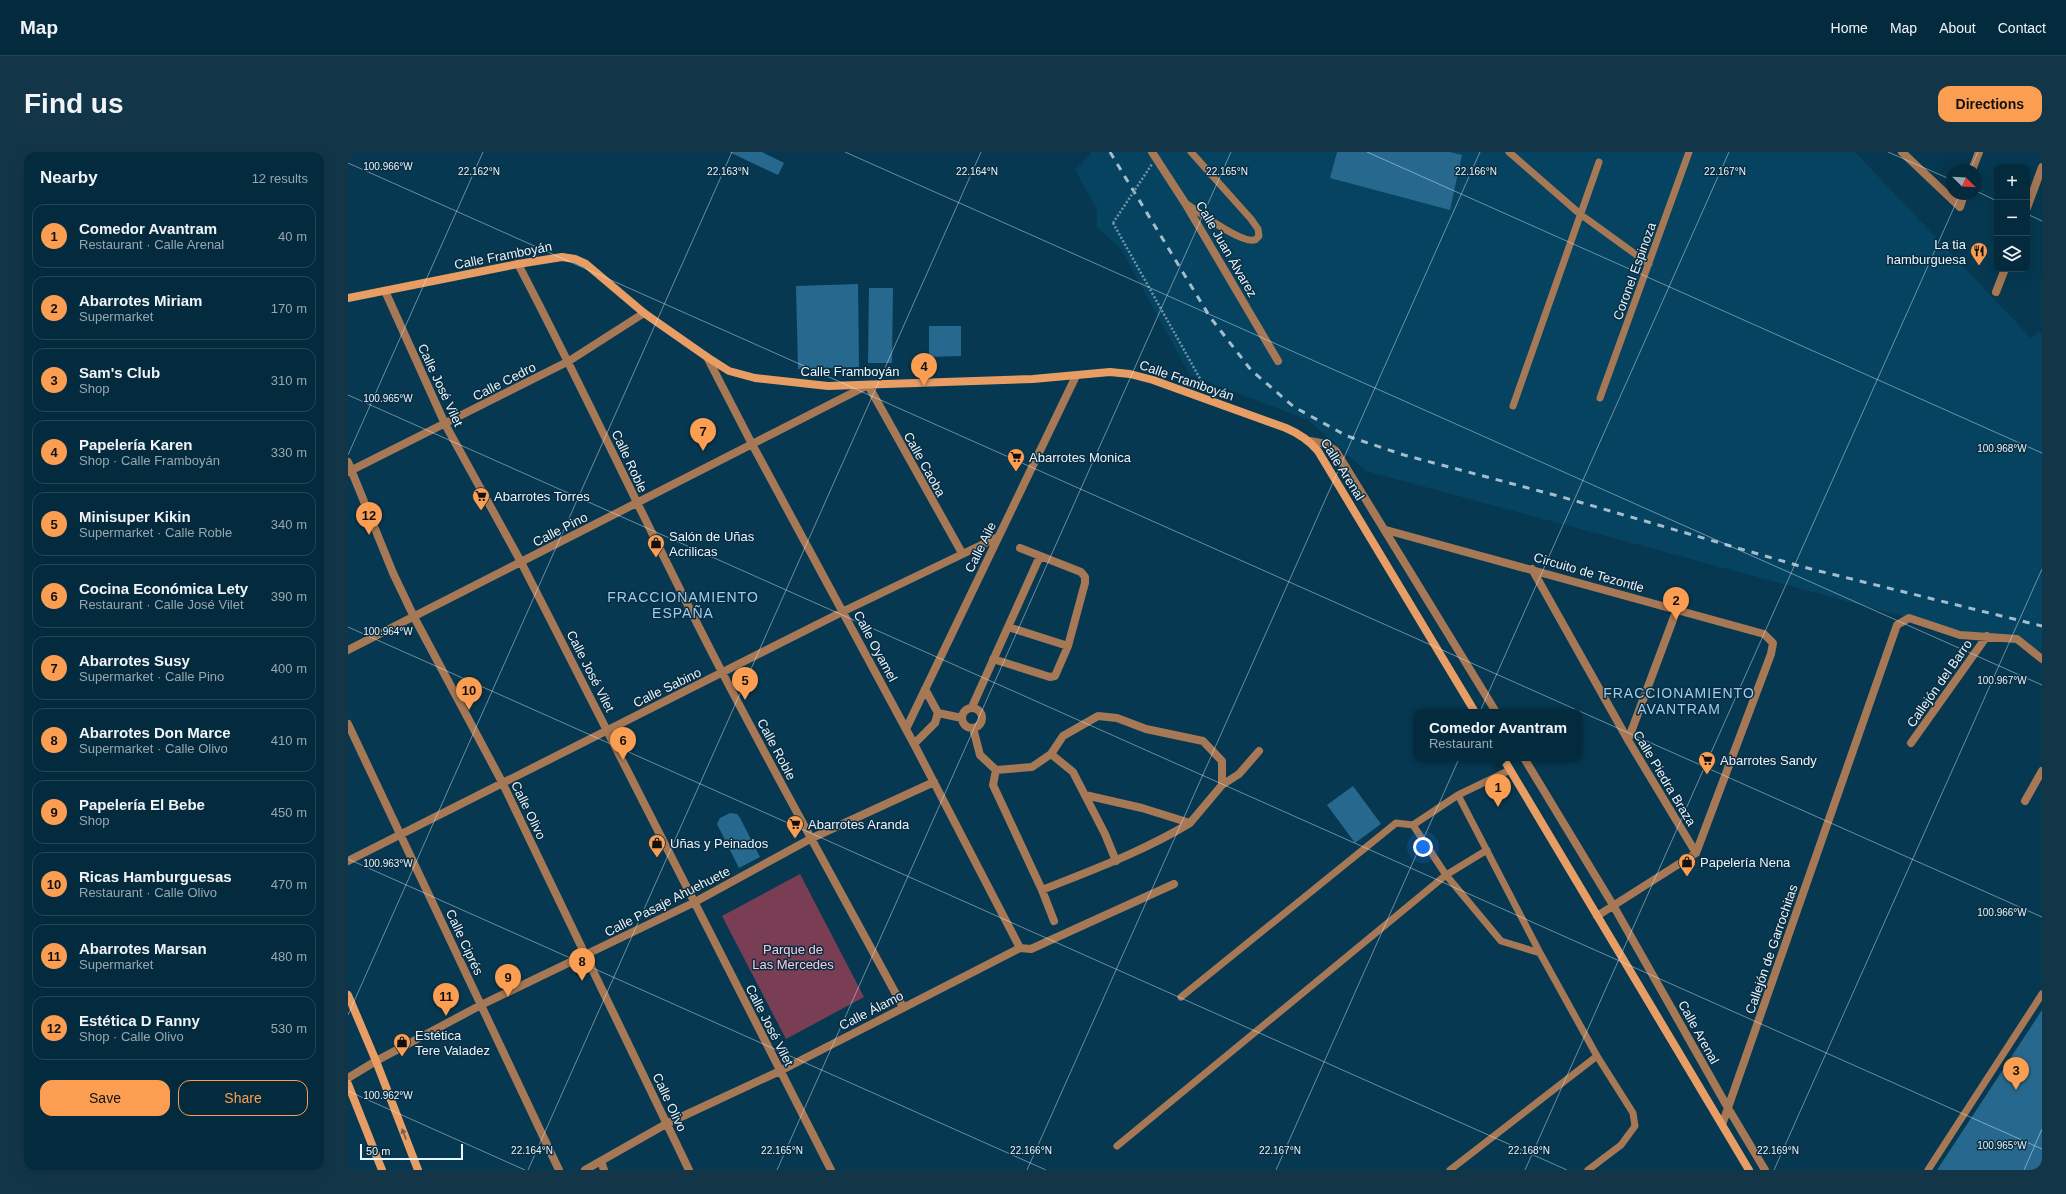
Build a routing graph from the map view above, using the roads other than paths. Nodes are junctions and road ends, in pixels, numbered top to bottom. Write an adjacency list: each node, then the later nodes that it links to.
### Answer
1 (1152, 152): 15 (street, Calle Juan Álvarez)
2 (1192, 152): 15 (lane)
3 (1509, 152): 16 (lane)
4 (1689, 152): 18 (lane, Coronel Espinoza)
5 (1902, 152): 7 (street)
6 (1979, 152): 9 (street)
7 (1909, 155): 11 (street)
8 (1599, 162): 16 (lane)
9 (1974, 164)
10 (2042, 167): 14 (street)
11 (1946, 193)
12 (1953, 200): 13 (street)
13 (1962, 200)
14 (2030, 200)
15 (1185, 202): 26 (street, Calle Juan Álvarez)
16 (1580, 214): 18 (lane); 30 (lane)
17 (518, 264): 20 (street, Calle Framboyán); 23 (street, Calle Framboyán); 25 (street, Calle Roble)
18 (1649, 264): 29 (lane, Coronel Espinoza)
19 (2004, 272): 21 (street)
20 (385, 291): 22 (street, Calle Framboyán); 31 (street, Calle José Vilet)
21 (1996, 292)
22 (348, 298)
23 (644, 313): 24 (street, Calle Framboyán); 25 (street, Calle Cedro)
24 (707, 357): 28 (street, Calle Framboyán); 33 (street, Calle Oyamel)
25 (569, 361): 31 (street, Calle Cedro); 36 (street, Calle Roble)
26 (1278, 361)
27 (1076, 376): 28 (street, Calle Framboyán); 32 (street, Calle Framboyán); 38 (street, Calle Aile)
28 (868, 385): 33 (street, Calle Pino); 40 (street, Calle Caoba)
29 (1600, 398)
30 (1513, 406)
31 (445, 424): 35 (street, Calle Cedro); 42 (street, Calle José Vilet)
32 (1310, 441): 37 (street, Calle Arenal); 56 (street, Calle Arenal)
33 (752, 444): 36 (street, Calle Pino); 45 (street, Calle Oyamel)
34 (348, 462): 35 (street, Calle Olivo)
35 (350, 471): 46 (street, Calle Olivo)
36 (636, 503): 42 (street, Calle Pino); 53 (street, Calle Roble)
37 (1386, 530): 43 (street, Circuito de Tezontle); 57 (street, Calle Arenal)
38 (998, 537): 40 (street, Calle Sabino); 54 (street, Calle Aile)
39 (1020, 548): 41 (street)
40 (962, 554): 45 (street, Calle Sabino)
41 (1040, 556): 47 (street); 49 (street)
42 (521, 562): 46 (street, Calle Pino); 62 (street, Calle José Vilet)
43 (1532, 569): 44 (street, Circuito de Tezontle); 64 (street, Calle Piedra Braza)
44 (1676, 609): 64 (street); 85 (street, Circuito de Tezontle)
45 (844, 611): 53 (street, Calle Sabino); 63 (street, Calle Oyamel)
46 (414, 617): 50 (street, Calle Pino); 74 (street, Calle Olivo)
47 (1008, 627): 49 (street); 52 (street)
48 (1987, 636): 51 (street); 65 (street, Callejón del Barro); 108 (street, Callejón de Garrochitas)
49 (1068, 646): 52 (street)
50 (348, 650)
51 (2042, 659)
52 (993, 660): 55 (street)
53 (723, 673): 62 (street, Calle Sabino); 83 (street, Calle Roble)
54 (925, 689): 58 (street); 63 (street, Calle Aile)
55 (972, 707): 59 (street); 61 (street)
56 (1473, 709)
57 (1494, 709)
58 (938, 713): 59 (street); 66 (street)
59 (962, 718): 61 (street)
60 (348, 724): 82 (street, Calle Ciprés)
61 (973, 728): 71 (street)
62 (607, 729): 74 (street, Calle Sabino); 91 (street, Calle José Vilet)
63 (906, 729): 66 (street, Calle Oyamel)
64 (1628, 740): 85 (street, Calle Piedra Braza)
65 (1911, 743)
66 (914, 744): 75 (street, Calle Oyamel)
67 (1259, 750): 76 (street)
68 (1051, 754): 71 (street); 76 (street); 77 (street)
69 (1505, 761): 72 (street, Calle Arenal)
70 (1526, 761): 92 (street, Calle Arenal)
71 (996, 770): 90 (street)
72 (1510, 770): 78 (lane); 93 (street, Calle Arenal)
73 (2042, 771): 79 (street)
74 (502, 782): 82 (street, Calle Sabino); 97 (street, Calle Olivo)
75 (934, 782): 83 (street, Calle Pasaje Ahuehuete); 95 (street, Calle Oyamel)
76 (1222, 786): 80 (street)
77 (1085, 795): 80 (street); 86 (street)
78 (1458, 796): 81 (lane); 84 (lane)
79 (2025, 801)
80 (1190, 823): 86 (street)
81 (1413, 825): 88 (lane); 100 (lane)
82 (402, 834): 87 (street, Calle Sabino); 101 (street, Calle Ciprés)
83 (812, 838): 91 (street, Calle Pasaje Ahuehuete); 102 (street, Calle Roble)
84 (1487, 850): 88 (lane); 96 (lane)
85 (1696, 853): 92 (street)
86 (1116, 860): 90 (street)
87 (348, 861)
88 (1446, 875): 96 (lane); 111 (lane)
89 (1174, 884): 95 (street, Calle Álamo)
90 (1042, 890): 94 (street)
91 (694, 903): 97 (street, Calle Pasaje Ahuehuete); 105 (street, Calle José Vilet)
92 (1614, 905): 93 (street); 108 (street, Calle Arenal)
93 (1597, 916): 109 (street, Calle Arenal)
94 (1054, 921)
95 (1020, 948): 102 (street, Calle Álamo)
96 (1540, 953): 103 (lane)
97 (586, 955): 101 (street, Calle Pasaje Ahuehuete); 110 (street, Calle Olivo)
98 (2042, 994): 124 (lane)
99 (348, 995): 104 (street)
100 (1181, 997)
101 (481, 1005): 104 (street, Calle Pasaje Ahuehuete); 115 (street, Calle Ciprés)
102 (903, 1006): 105 (street, Calle Álamo)
103 (1597, 1056): 120 (lane); 121 (lane)
104 (376, 1061): 106 (street, Calle Pasaje Ahuehuete); 114 (street, one-way to 104)
105 (780, 1071): 110 (street, Calle Álamo); 119 (street, Calle José Vilet)
106 (348, 1078)
107 (348, 1084): 113 (street)
108 (1728, 1108): 109 (street, Callejón de Garrochitas); 123 (street, Calle Arenal)
109 (1722, 1122): 122 (street, Calle Arenal)
110 (666, 1124): 112 (street, Calle Álamo); 118 (street, Calle Olivo)
111 (1117, 1146)
112 (601, 1161): 116 (street, Calle Álamo); 117 (street)
113 (382, 1170)
114 (418, 1170)
115 (559, 1170)
116 (585, 1170)
117 (604, 1170)
118 (688, 1170)
119 (831, 1170)
120 (1450, 1170)
121 (1588, 1170)
122 (1749, 1170)
123 (1765, 1170)
124 (1928, 1170)

